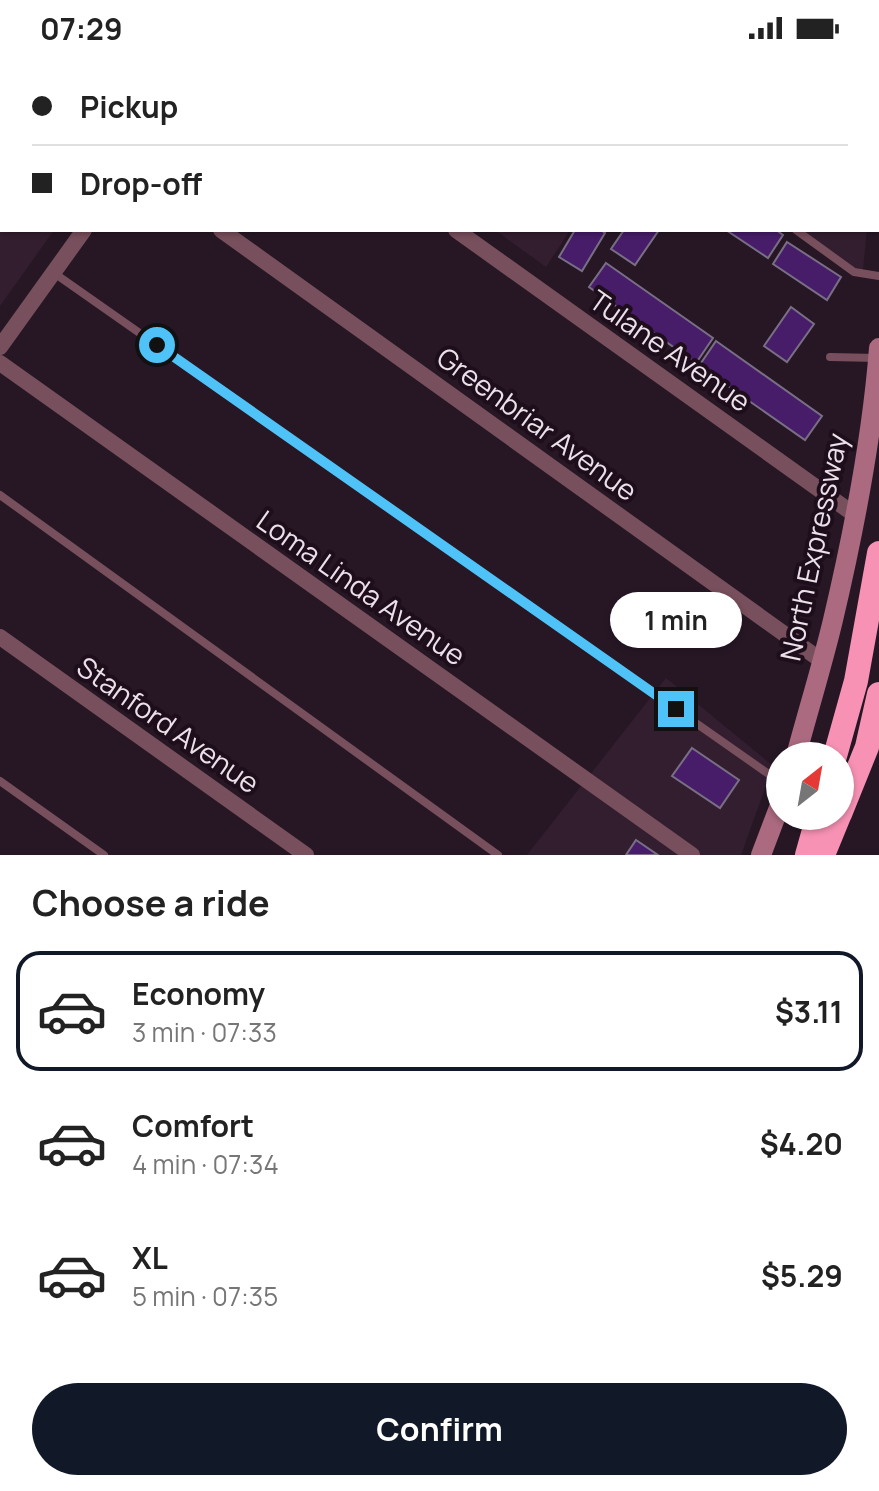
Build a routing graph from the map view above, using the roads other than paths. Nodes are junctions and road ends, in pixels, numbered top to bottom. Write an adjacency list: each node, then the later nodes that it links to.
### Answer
1 (83, 232): 5 (street)
2 (224, 232): 16 (street, Greenbriar Avenue)
3 (459, 232): 13 (street, Tulane Avenue)
4 (799, 232): 6 (lane)
5 (53, 273): 7 (street); 20 (lane)
6 (879, 276)
7 (0, 347)
8 (879, 348): 10 (main road, North Expressway)
9 (830, 357): 10 (lane)
10 (878, 358): 13 (main road, North Expressway)
11 (0, 363): 29 (street, Loma Linda Avenue)
12 (0, 495): 28 (lane)
13 (855, 515): 16 (main road, North Expressway)
14 (879, 553): 19 (highway)
15 (0, 637): 27 (street, Stanford Avenue)
16 (822, 661): 18 (main road, North Expressway)
17 (879, 694): 21 (highway)
18 (800, 742)
19 (839, 742)
20 (766, 772)
21 (854, 780)
22 (0, 781): 26 (lane)
23 (770, 830): 30 (main road)
24 (814, 830): 31 (highway)
25 (834, 830): 32 (highway)
26 (104, 855)
27 (306, 855)
28 (498, 855)
29 (692, 855)
30 (761, 855)
31 (807, 855)
32 (823, 855)

